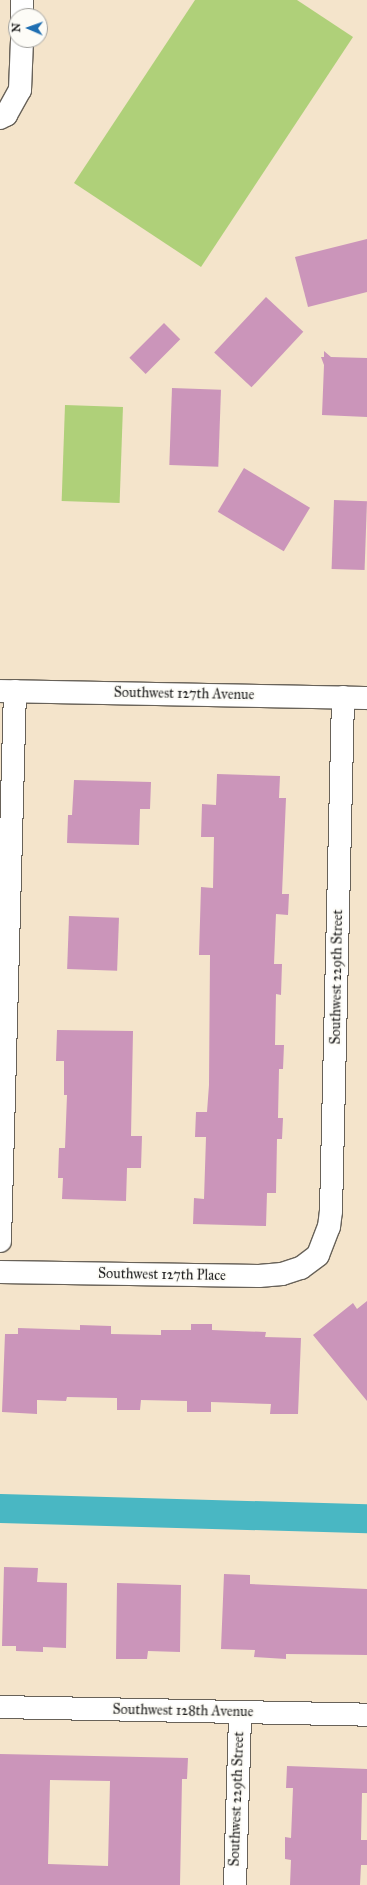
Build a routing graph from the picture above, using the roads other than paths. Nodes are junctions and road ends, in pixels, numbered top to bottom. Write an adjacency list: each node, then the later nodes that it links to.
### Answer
1 (22, 48): 2 (street)
2 (3, 116)
3 (7, 691): 4 (street, Southwest 127th Avenue); 6 (street)
4 (343, 697): 5 (street, Southwest 127th Avenue); 7 (street, Southwest 229th Street)
5 (367, 698)
6 (0, 1241)
7 (318, 1255): 8 (street, Southwest 127th Place)
8 (0, 1272)
9 (0, 1707): 10 (street, Southwest 128th Avenue)
10 (240, 1712): 11 (street, Southwest 128th Avenue); 12 (street, Southwest 229th Street)
11 (367, 1714)
12 (235, 1885)

